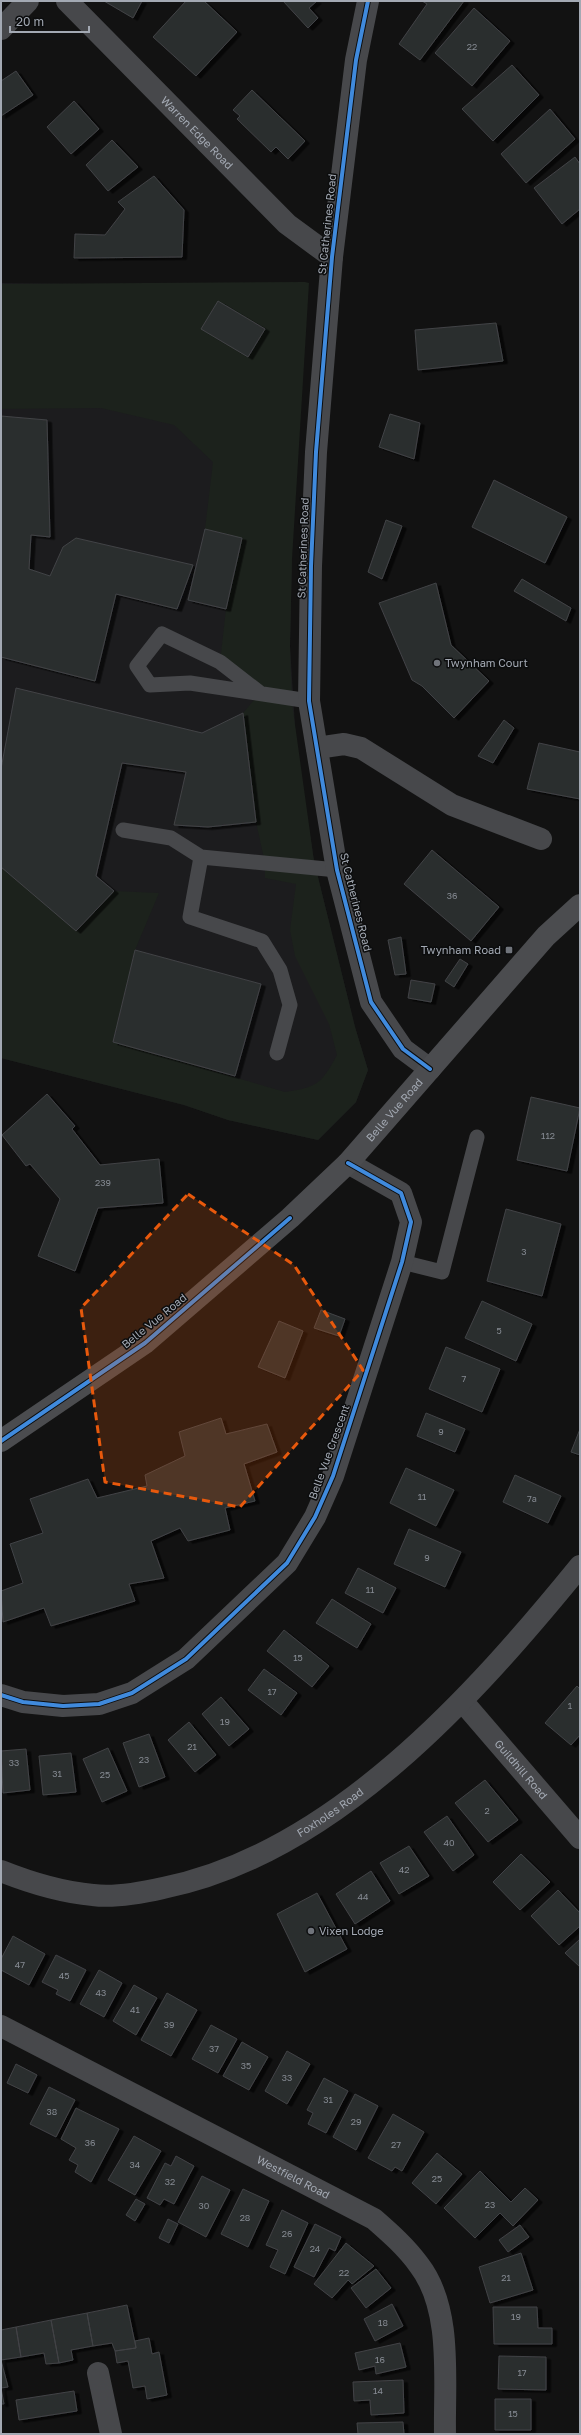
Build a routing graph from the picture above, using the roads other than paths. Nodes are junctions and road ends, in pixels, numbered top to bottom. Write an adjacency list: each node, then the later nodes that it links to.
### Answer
1 (28, 1): 4 (street)
2 (67, 1): 5 (street, Warren Edge Road)
3 (368, 1): 5 (street, St Catherines Road)
4 (1, 29)
5 (332, 257): 7 (street, St Catherines Road)
6 (260, 693): 6 (lane); 7 (lane)
7 (309, 701): 8 (street, St Catherines Road)
8 (317, 748): 10 (street); 12 (street, St Catherines Road)
9 (123, 830): 11 (lane)
10 (541, 839)
11 (201, 857): 12 (lane); 14 (lane)
12 (337, 870): 15 (street, St Catherines Road)
13 (580, 905): 15 (main road, Belle Vue Road)
14 (276, 1053)
15 (430, 1069): 17 (main road, Belle Vue Road)
16 (477, 1136): 18 (lane)
17 (348, 1163): 18 (street, Belle Vue Crescent); 19 (main road, Belle Vue Road)
18 (402, 1262): 21 (street, Belle Vue Crescent)
19 (1, 1441)
20 (580, 1566): 22 (street, Foxholes Road)
21 (1, 1695)
22 (463, 1702): 23 (street, Guildhill Road); 24 (street, Foxholes Road)
23 (580, 1838)
24 (1, 1872)
25 (1, 2026): 28 (street, Westfield Road)
26 (98, 2373): 27 (street)
27 (111, 2434)
28 (445, 2434)

